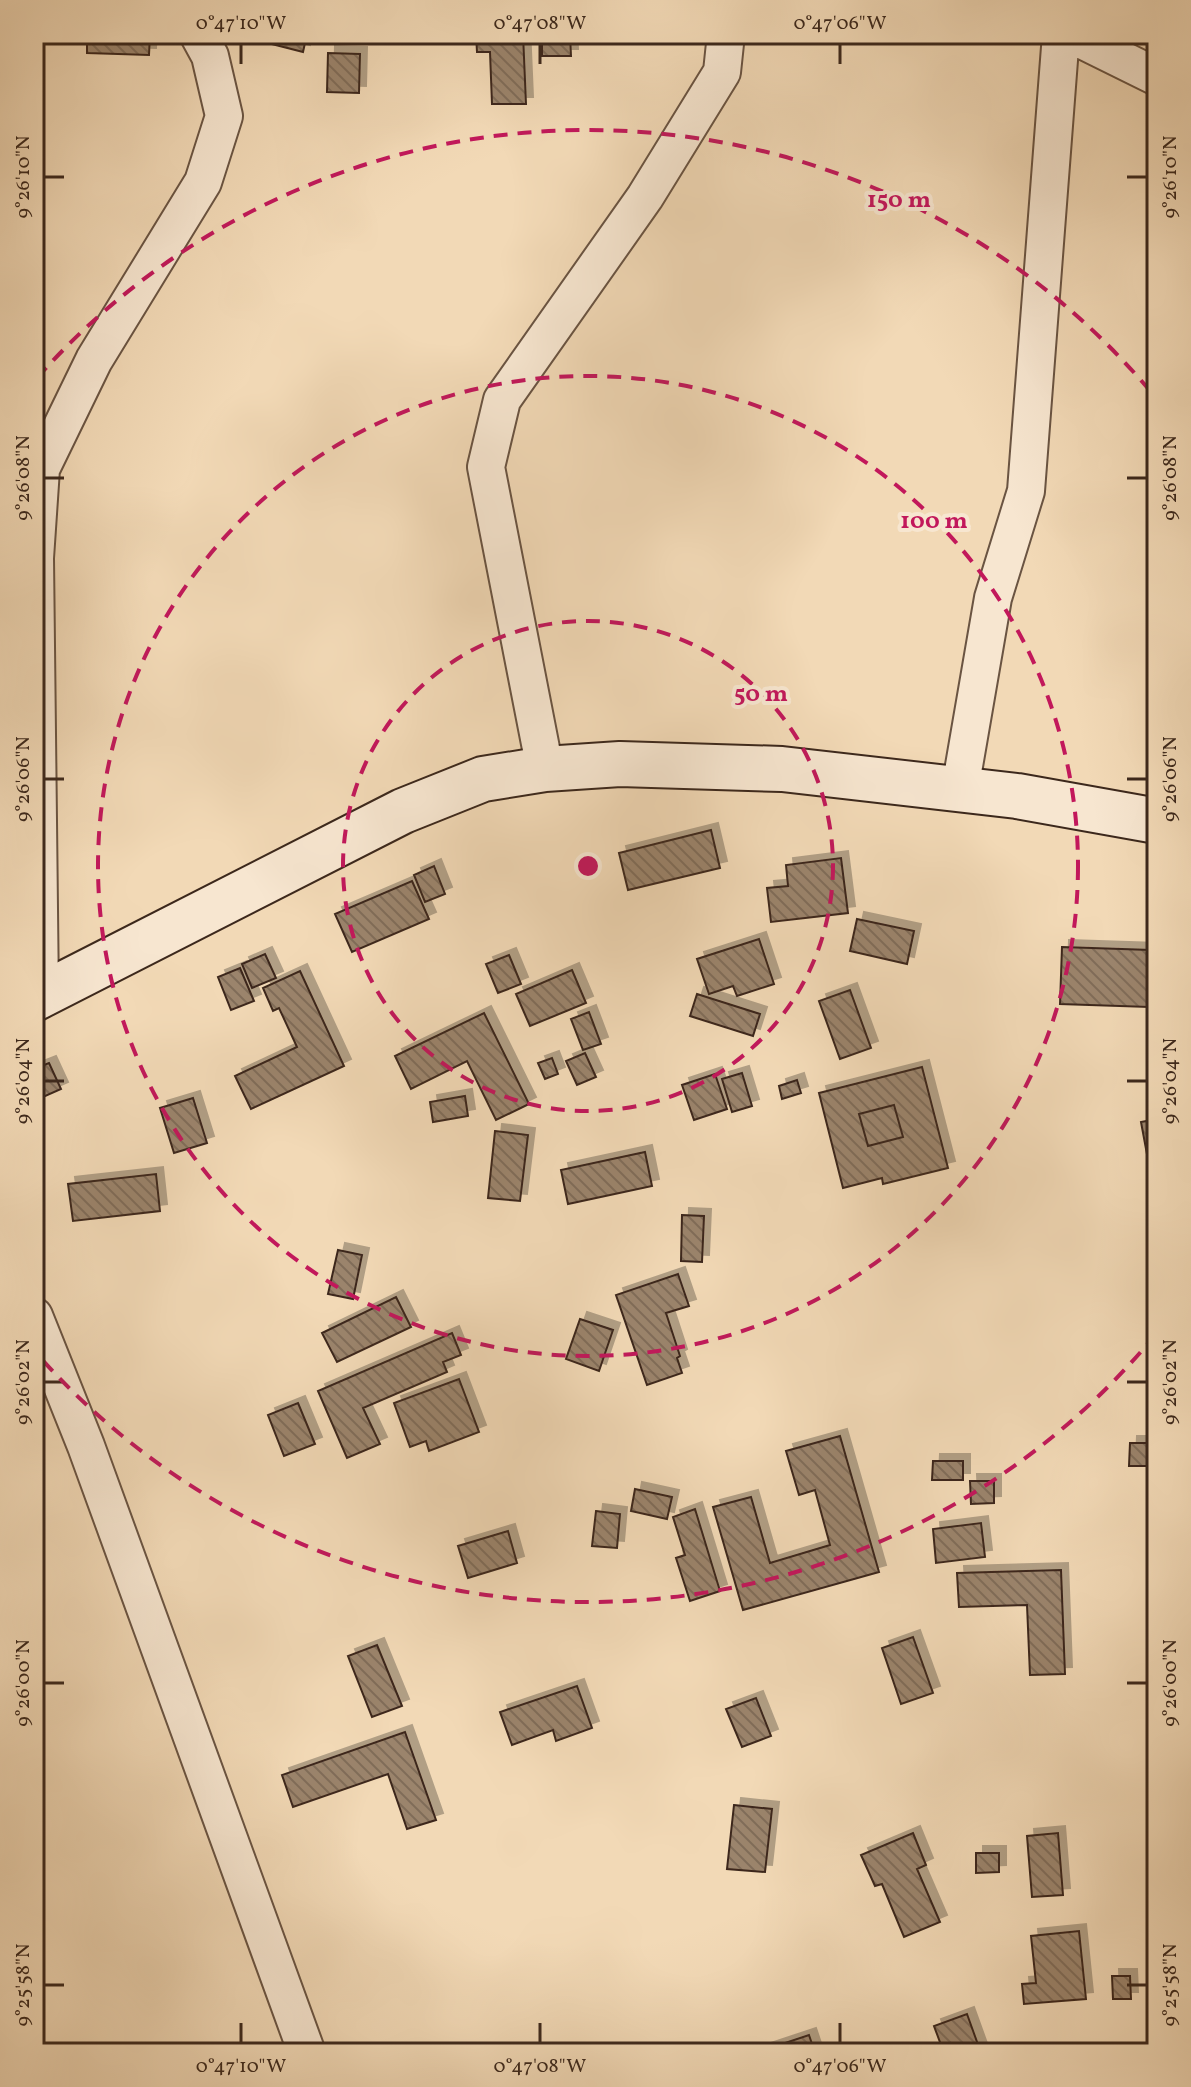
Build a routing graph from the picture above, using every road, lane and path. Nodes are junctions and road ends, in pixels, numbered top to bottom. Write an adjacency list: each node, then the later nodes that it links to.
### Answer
1 (198, 34): 9 (street)
2 (726, 34): 6 (street)
3 (1061, 34): 7 (street)
4 (1070, 34): 5 (street)
5 (1157, 77)
6 (545, 769): 7 (street); 9 (street)
7 (960, 789): 8 (street)
8 (1157, 821)
9 (37, 997)
10 (34, 1316): 11 (street)
11 (307, 2053)

